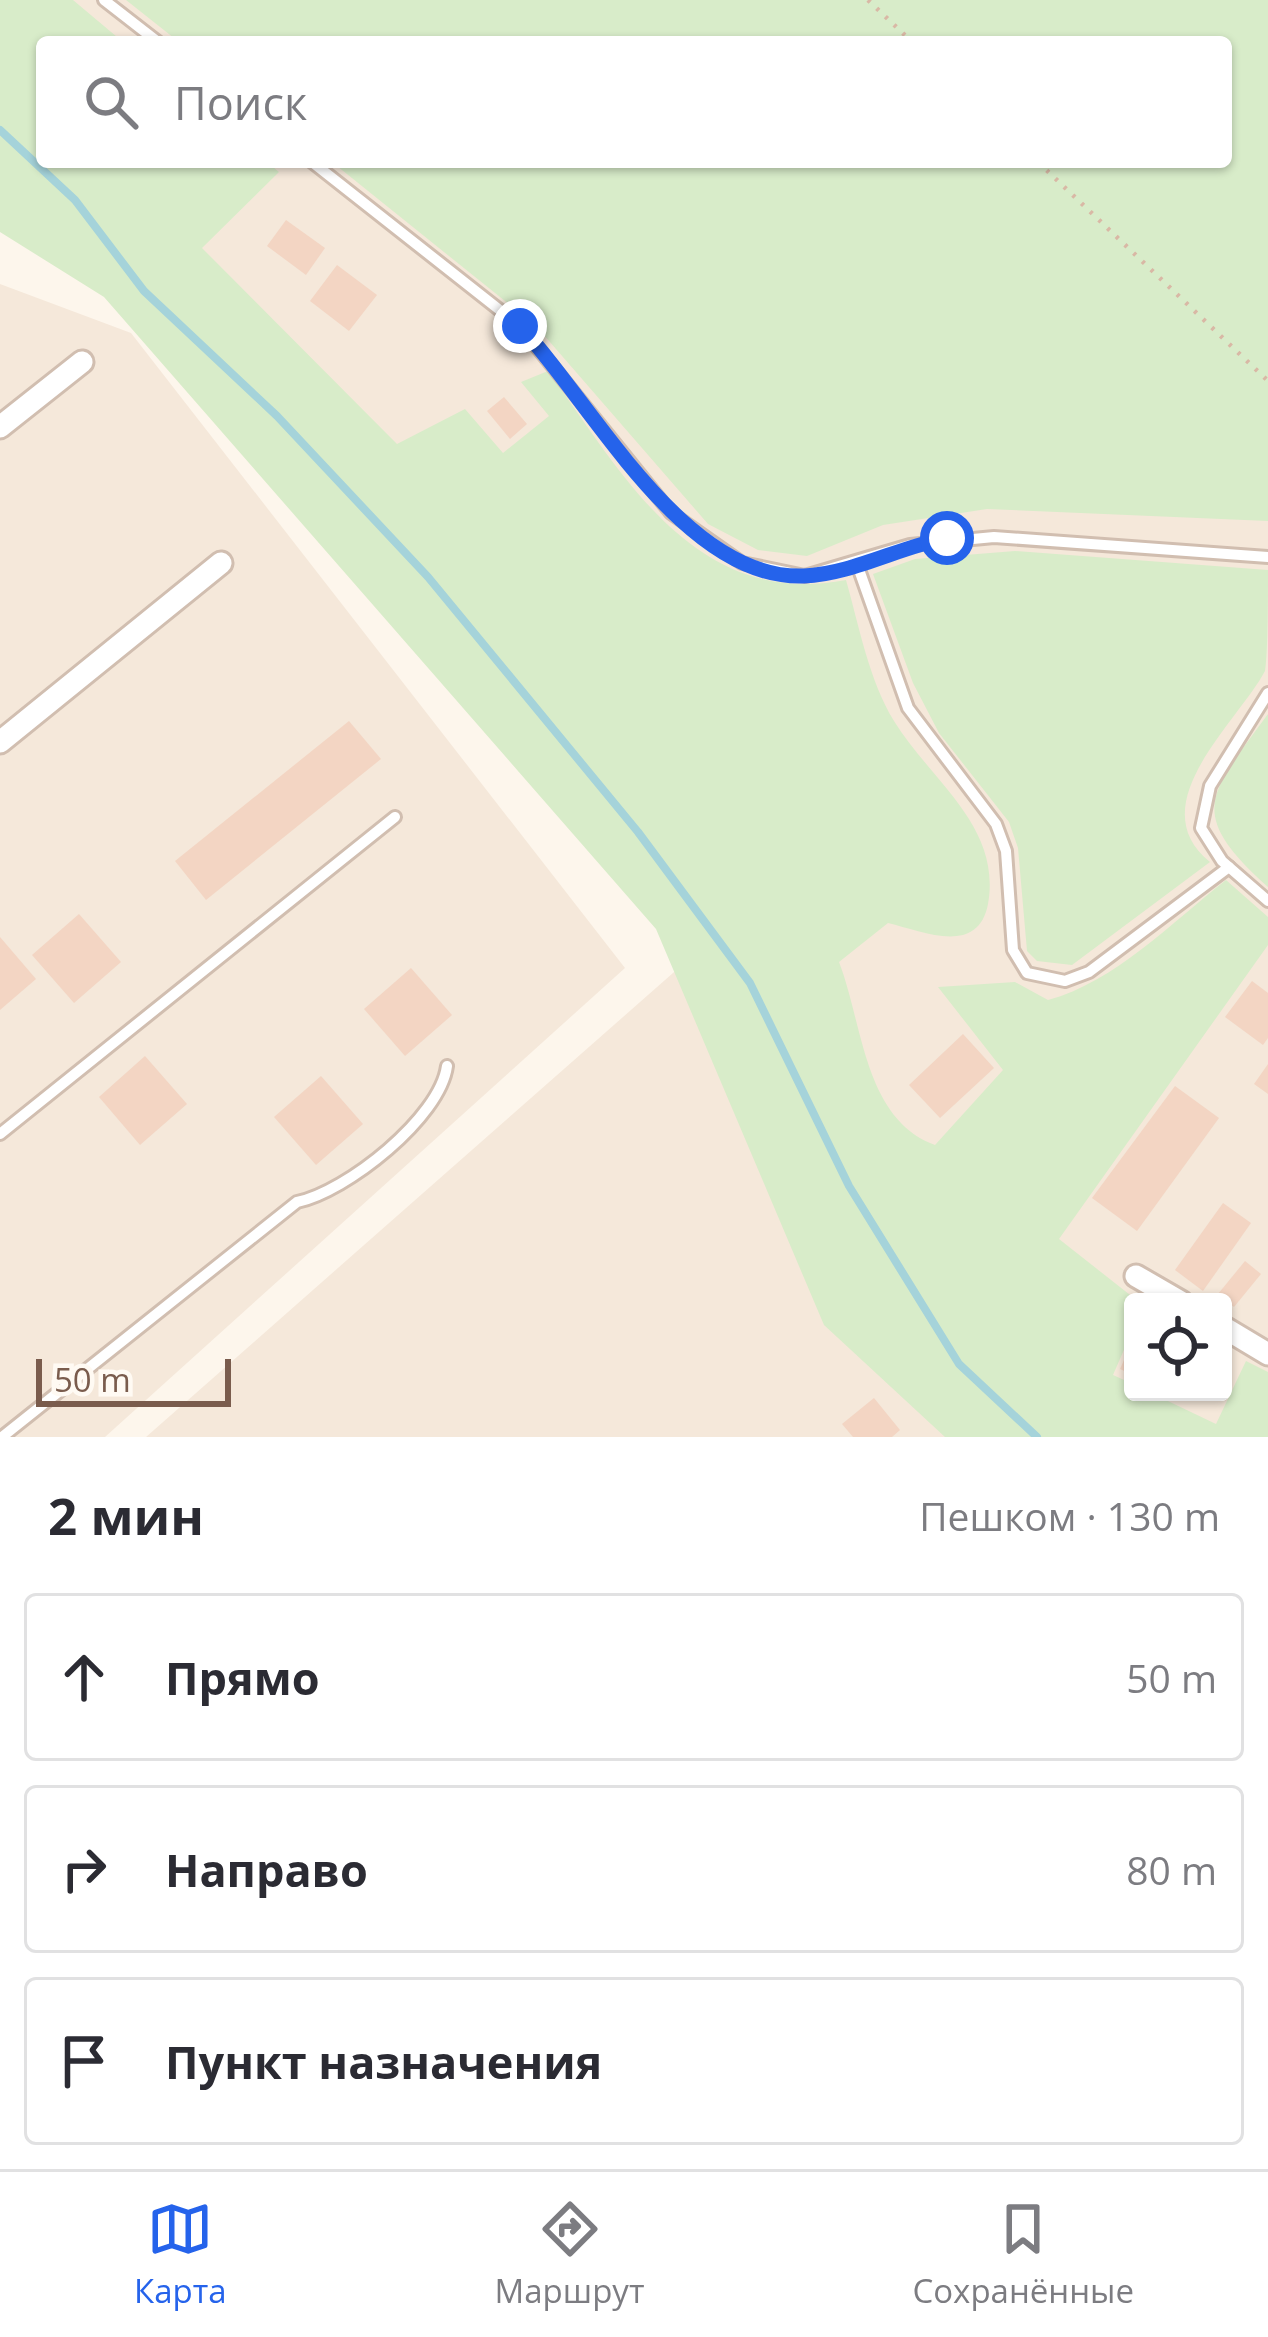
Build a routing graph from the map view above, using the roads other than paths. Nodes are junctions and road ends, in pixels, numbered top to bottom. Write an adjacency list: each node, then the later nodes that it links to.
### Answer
1 (104, 0): 2 (lane)
2 (150, 36)
3 (320, 168): 8 (lane)
4 (82, 362): 5 (street)
5 (0, 428)
6 (1268, 557): 8 (lane)
7 (221, 563): 10 (street)
8 (857, 564): 12 (lane)
9 (1268, 693): 12 (lane)
10 (0, 742)
11 (395, 818): 15 (lane)
12 (1229, 867): 13 (lane)
13 (1268, 901)
14 (447, 1066): 20 (lane)
15 (0, 1133)
16 (1136, 1276): 17 (street)
17 (1165, 1293)
18 (1232, 1332): 19 (street)
19 (1268, 1354)
20 (2, 1437)

